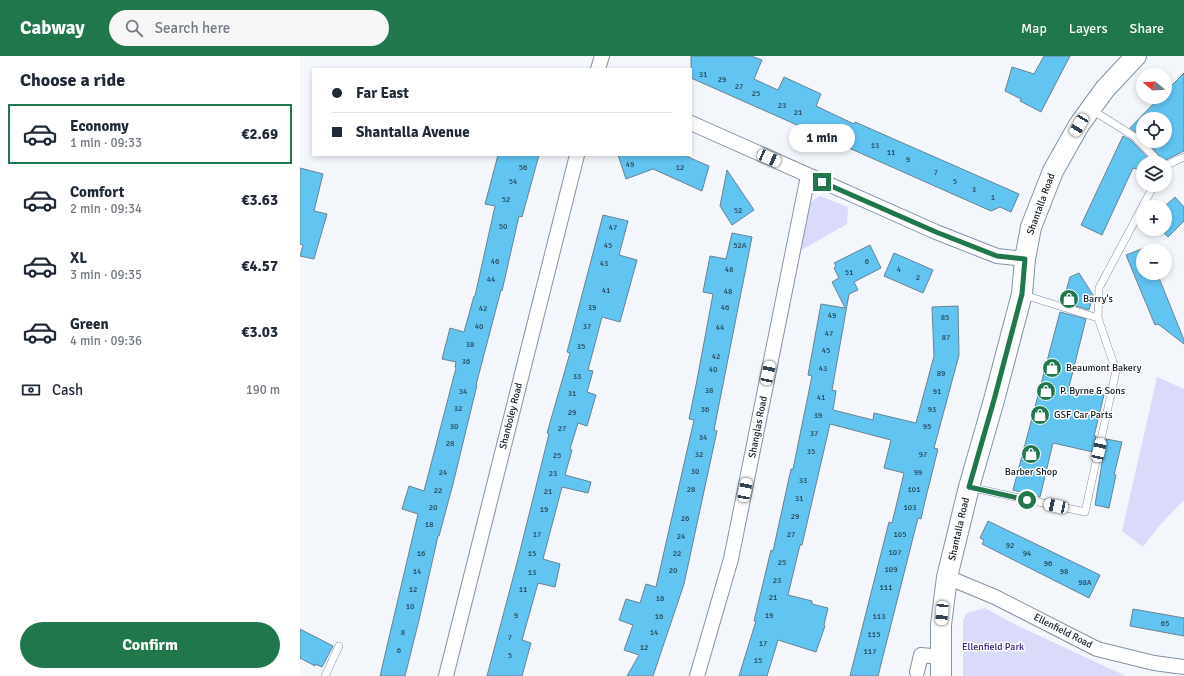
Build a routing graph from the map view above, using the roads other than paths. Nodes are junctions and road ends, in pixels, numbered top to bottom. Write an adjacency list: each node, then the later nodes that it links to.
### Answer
1 (602, 56): 3 (street)
2 (1135, 56): 4 (street, Shantalla Road)
3 (598, 68)
4 (1090, 109): 7 (lane); 12 (street, Shantalla Road)
5 (692, 123): 10 (street)
6 (577, 156): 22 (street, Shanboley Road)
7 (1153, 156)
8 (1184, 157): 9 (lane)
9 (1172, 163)
10 (808, 176): 12 (street); 23 (street, Shanglas Road)
11 (1150, 192): 14 (lane)
12 (1025, 259): 13 (street, Shantalla Road)
13 (1022, 294): 14 (lane); 15 (street, Shantalla Road)
14 (1098, 318): 15 (lane)
15 (969, 487): 16 (street, Shantalla Road)
16 (947, 577): 18 (street, Shantalla Road); 19 (street, Ellenfield Road)
17 (339, 646): 21 (lane)
18 (941, 666): 20 (street, Shantalla Road)
19 (1184, 667)
20 (917, 672)
21 (325, 676)
22 (446, 676)
23 (697, 676)

